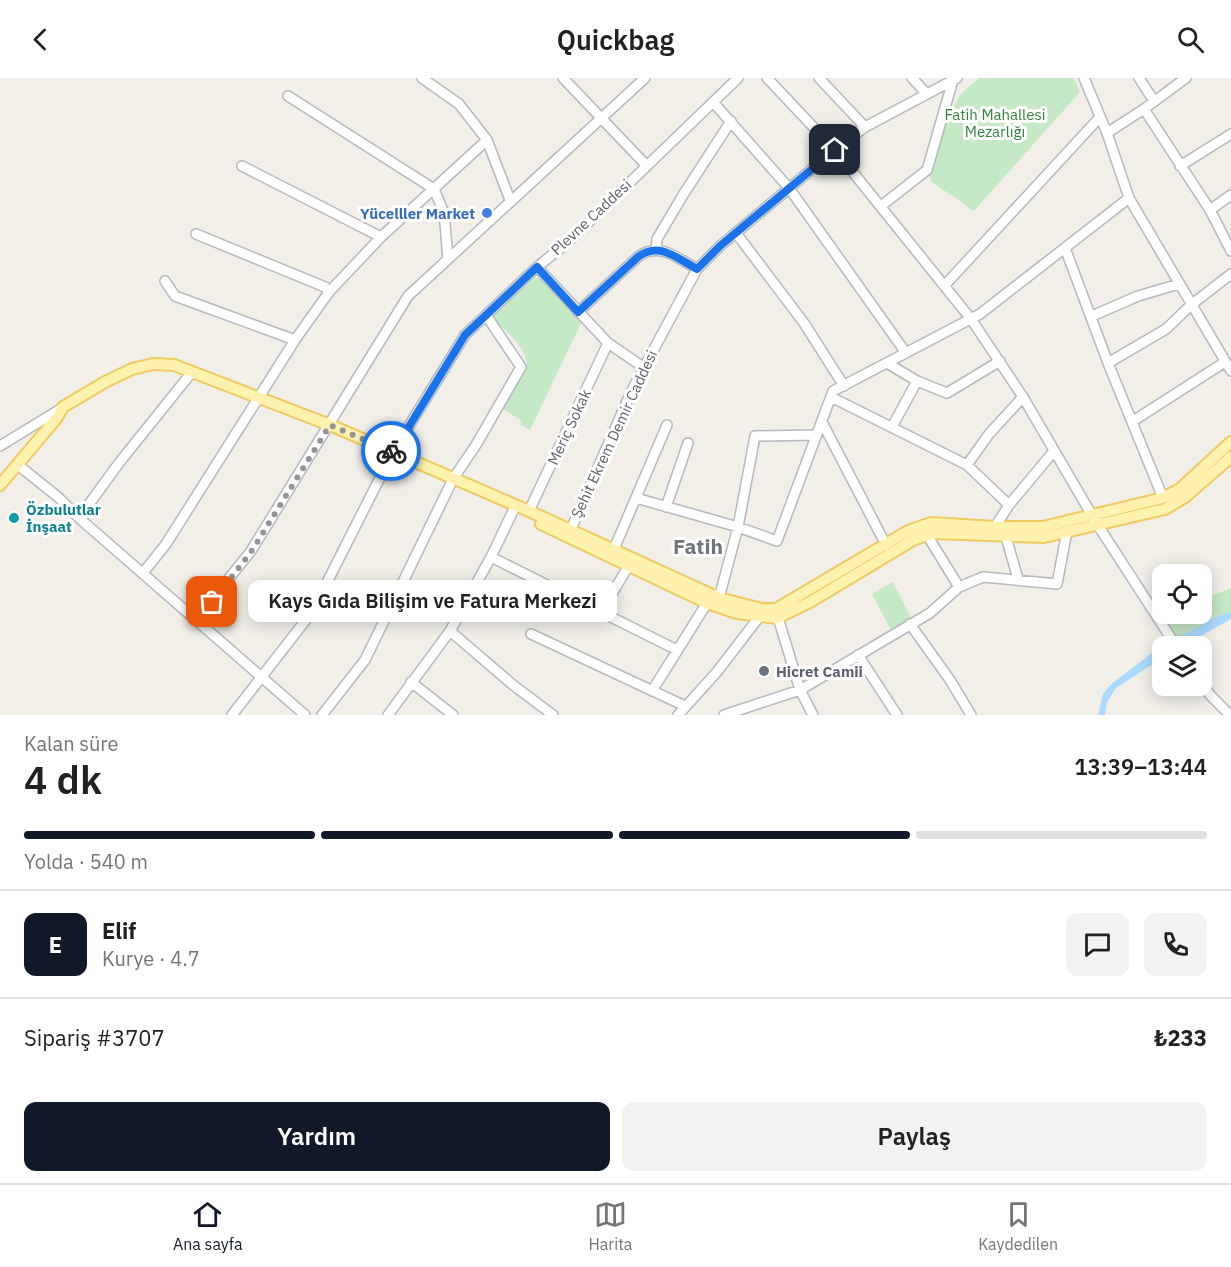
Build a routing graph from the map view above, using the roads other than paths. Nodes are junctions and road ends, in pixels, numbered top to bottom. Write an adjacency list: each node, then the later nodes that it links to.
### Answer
1 (422, 78): 22 (street)
2 (563, 78): 17 (street)
3 (645, 78): 17 (street)
4 (738, 78): 15 (street, Plevne Caddesi)
5 (767, 78): 23 (street)
6 (819, 78): 20 (street)
7 (912, 78): 12 (street)
8 (1084, 78): 19 (street)
9 (1139, 78): 14 (street)
10 (1186, 78): 14 (street)
11 (955, 79): 12 (street, Şehit Ekrem Demir Caddesi); 32 (street)
12 (926, 93): 20 (street, Şehit Ekrem Demir Caddesi)
13 (288, 96): 28 (street)
14 (1154, 101): 16 (street)
15 (713, 102): 18 (street); 24 (street, Plevne Caddesi)
16 (1144, 109): 19 (street); 26 (street)
17 (601, 119): 24 (street); 31 (street)
18 (731, 121): 27 (street); 38 (street)
19 (1103, 125): 30 (street); 46 (street)
20 (865, 128): 23 (street, Şehit Ekrem Demir Caddesi)
21 (1231, 134): 26 (street)
22 (487, 140): 28 (street); 31 (street)
23 (835, 150): 27 (street, Şehit Ekrem Demir Caddesi); 32 (street)
24 (646, 165): 41 (street, Plevne Caddesi)
25 (242, 166): 36 (street)
26 (1180, 166): 33 (street)
27 (789, 188): 34 (street, Şehit Ekrem Demir Caddesi); 55 (street)
28 (434, 189): 36 (street); 40 (street)
29 (1231, 195): 33 (street)
30 (1129, 198): 37 (street); 45 (street)
31 (510, 200): 40 (street)
32 (881, 206): 46 (street)
33 (1210, 210): 39 (street)
34 (736, 233): 42 (street, Şehit Ekrem Demir Caddesi); 64 (street)
35 (196, 234): 47 (street)
36 (381, 237): 47 (street)
37 (1065, 248): 51 (street); 52 (street)
38 (656, 249): 42 (street); 49 (street)
39 (1231, 251)
40 (448, 258): 71 (street)
41 (537, 267): 49 (street); 50 (street, Plevne Caddesi)
42 (697, 269): 60 (street, Şehit Ekrem Demir Caddesi)
43 (1231, 274): 48 (street)
44 (165, 281): 53 (street)
45 (1179, 284): 48 (street); 51 (street)
46 (945, 285): 52 (street)
47 (329, 292): 53 (street)
48 (1191, 305): 57 (street); 59 (street)
49 (578, 312): 54 (street)
50 (486, 315): 79 (street, Plevne Caddesi); 83 (street)
51 (1092, 316): 59 (street)
52 (971, 319): 55 (street); 56 (street)
53 (295, 340): 67 (street)
54 (608, 343): 60 (street); 91 (street, Meriç Sokak)
55 (906, 353): 58 (street)
56 (1000, 361): 63 (street); 66 (street)
57 (1225, 362): 61 (street); 69 (street)
58 (887, 363): 63 (street); 64 (street)
59 (1108, 363): 69 (street)
60 (643, 368): 97 (street, Şehit Ekrem Demir Caddesi)
61 (1231, 370)
62 (192, 372): 67 (main road); 68 (main road); 92 (street)
63 (917, 381): 73 (street)
64 (844, 386): 65 (street)
65 (831, 397): 70 (street); 73 (street)
66 (1023, 397): 78 (street); 82 (street)
67 (258, 399): 71 (main road); 104 (street)
68 (63, 407): 77 (street); 81 (main road)
69 (1133, 421): 87 (street)
70 (822, 422): 74 (street); 100 (street)
71 (330, 425): 79 (main road); 112 (street)
72 (667, 425): 86 (street)
73 (892, 427): 82 (street)
74 (817, 435): 94 (street); 94 (street)
75 (1231, 442): 87 (main road)
76 (688, 443): 89 (street)
77 (0, 446)
78 (1054, 451): 88 (street); 93 (street)
79 (393, 452): 83 (main road); 119 (street, Plevne Caddesi)
80 (1231, 457): 93 (main road)
81 (18, 465): 84 (main road); 92 (street)
82 (967, 465): 88 (street)
83 (453, 479): 85 (main road); 127 (street)
84 (0, 485)
85 (482, 492): 90 (main road); 91 (main road)
86 (636, 498): 89 (street); 101 (street)
87 (1163, 498): 93 (main road)
88 (1009, 505): 95 (street)
89 (666, 507): 94 (street)
90 (513, 511): 97 (main road); 102 (street)
91 (530, 511): 97 (main road)
92 (79, 518): 104 (street)
93 (1096, 520): 95 (main road); 96 (main road); 116 (street)
94 (738, 527): 107 (street)
95 (995, 527): 100 (main road)
96 (1067, 531): 99 (main road); 105 (street)
97 (569, 534): 101 (main road); 103 (main road)
98 (927, 535): 99 (main road); 106 (street); 111 (main road)
99 (1006, 537): 105 (street)
100 (886, 545): 111 (main road)
101 (614, 549): 107 (main road)
102 (491, 557): 109 (street); 114 (street)
103 (628, 567): 108 (main road); 109 (street)
104 (143, 573): 112 (street)
105 (1018, 579): 106 (street)
106 (959, 587): 113 (street)
107 (719, 598): 110 (main road)
108 (707, 603): 110 (main road); 117 (street)
109 (601, 612): 117 (street)
110 (761, 613): 111 (main road); 124 (street)
111 (777, 613): 122 (street)
112 (196, 620): 119 (street)
113 (910, 624): 118 (street); 135 (street)
114 (450, 631): 120 (street); 130 (street)
115 (531, 634): 121 (street)
116 (1168, 636)
117 (677, 650): 121 (street)
118 (858, 655): 122 (street); 134 (street)
119 (262, 678): 125 (street, Plevne Caddesi); 126 (street)
120 (411, 682): 128 (street); 129 (street)
121 (652, 690): 124 (street)
122 (800, 690): 132 (street); 133 (street)
123 (1211, 696): 136 (street)
124 (685, 706): 131 (street)
125 (231, 715)
126 (305, 715)
127 (322, 715)
128 (388, 715)
129 (453, 715)
130 (553, 715)
131 (678, 715)
132 (724, 715)
133 (813, 715)
134 (897, 715)
135 (970, 715)
136 (1230, 715)

